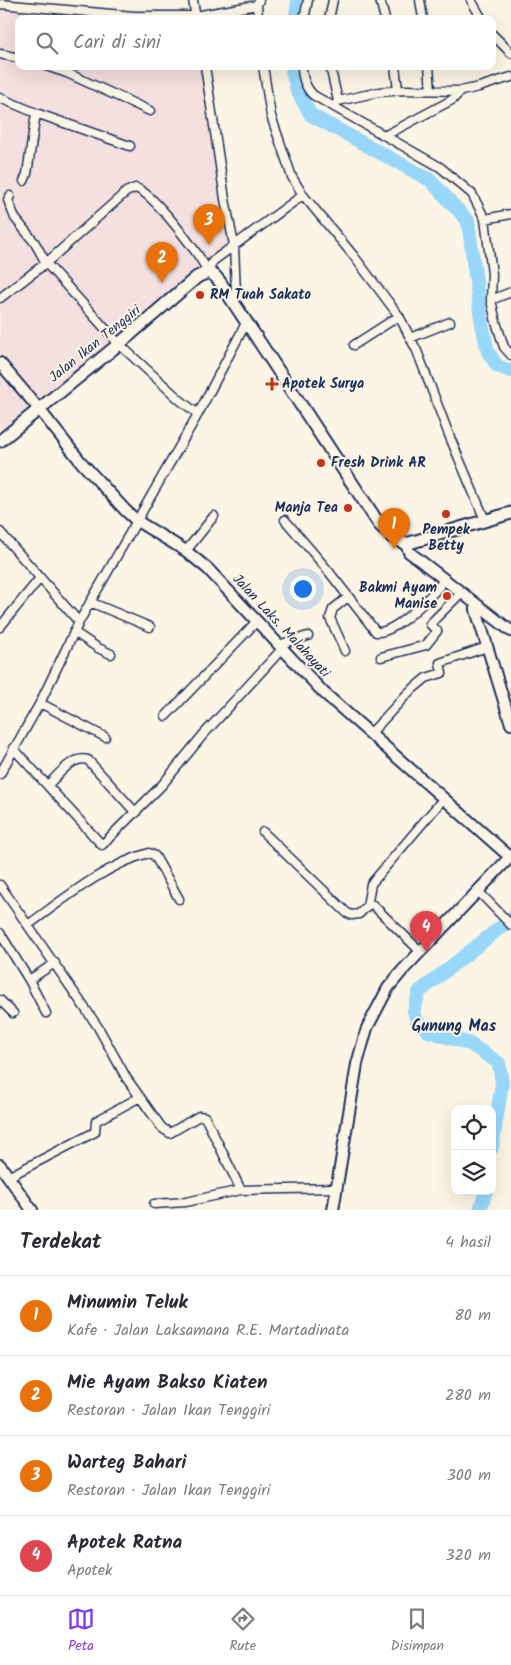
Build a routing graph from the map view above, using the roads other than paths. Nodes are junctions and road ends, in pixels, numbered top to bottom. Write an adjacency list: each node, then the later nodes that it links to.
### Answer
1 (193, 0): 13 (street)
2 (308, 0): 15 (street)
3 (333, 0): 16 (street)
4 (380, 0): 17 (street)
5 (420, 0): 18 (street)
6 (472, 0): 19 (street)
7 (258, 3): 14 (street)
8 (0, 4): 9 (street)
9 (42, 4): 10 (street)
10 (77, 10): 11 (street); 12 (street)
11 (76, 15)
12 (91, 15)
13 (196, 15)
14 (208, 15)
15 (305, 15)
16 (330, 15)
17 (384, 15)
18 (423, 15)
19 (480, 15)
20 (496, 38): 21 (street)
21 (511, 53)
22 (0, 54): 23 (street)
23 (15, 57)
24 (68, 70): 37 (street)
25 (206, 70): 46 (street)
26 (264, 70): 42 (street)
27 (302, 70): 36 (street)
28 (331, 70): 36 (street)
29 (396, 70): 32 (street)
30 (429, 70): 33 (street)
31 (511, 77): 34 (street)
32 (398, 90): 33 (street); 36 (street)
33 (431, 90): 34 (street)
34 (461, 91): 39 (street)
35 (0, 98): 38 (street)
36 (336, 103): 39 (street)
37 (150, 111)
38 (36, 113): 40 (street); 41 (street)
39 (386, 135): 45 (street)
40 (130, 146)
41 (24, 182)
42 (303, 195): 46 (street); 53 (street)
43 (10, 196): 47 (street)
44 (511, 214): 45 (street)
45 (485, 219): 51 (street)
46 (234, 245): 48 (street); 52 (street)
47 (46, 262): 48 (street); 50 (street); 57 (street)
48 (208, 272): 52 (main road); 57 (main road, Jalan Ikan Tenggiri)
49 (511, 292): 51 (street)
50 (0, 298)
51 (491, 300): 59 (street)
52 (233, 303): 55 (main road)
53 (399, 316): 56 (street); 58 (street)
54 (450, 322): 56 (street)
55 (246, 323): 62 (street); 70 (main road)
56 (410, 338): 67 (street)
57 (120, 344): 61 (main road, Jalan Ikan Tenggiri); 62 (street)
58 (354, 345)
59 (511, 355)
60 (0, 363): 61 (street, Jalan Laks. Malahayati)
61 (39, 408): 63 (main road, Jalan Ikan Tenggiri); 68 (street, Jalan Laks. Malahayati)
62 (198, 414): 68 (street)
63 (0, 441)
64 (511, 513): 67 (main road)
65 (214, 516): 71 (street)
66 (285, 520): 75 (street)
67 (485, 520): 70 (main road)
68 (137, 521): 71 (street, Jalan Laks. Malahayati); 76 (street)
69 (0, 532): 72 (street)
70 (406, 544): 73 (street)
71 (186, 551): 78 (street, Jalan Laks. Malahayati)
72 (40, 578): 79 (street); 80 (street)
73 (444, 580): 74 (street); 75 (street)
74 (461, 593): 77 (street); 89 (street)
75 (348, 597): 87 (street)
76 (90, 602): 79 (street); 81 (street)
77 (476, 604): 82 (street); 86 (street)
78 (257, 621): 85 (street, Jalan Laks. Malahayati); 91 (street)
79 (79, 622): 83 (street)
80 (0, 627)
81 (150, 628)
82 (511, 631)
83 (74, 632): 88 (street); 90 (street)
84 (308, 636): 85 (street)
85 (280, 647): 93 (street, Jalan Laks. Malahayati); 99 (street)
86 (487, 647): 92 (street); 93 (street)
87 (345, 651)
88 (111, 654)
89 (381, 657)
90 (40, 703): 94 (street); 95 (street)
91 (166, 716)
92 (511, 724)
93 (370, 734): 98 (street, Jalan Laks. Malahayati)
94 (105, 738)
95 (13, 748): 96 (street); 97 (street)
96 (0, 774)
97 (48, 785): 99 (street); 99 (street)
98 (444, 798): 100 (street); 101 (street, Jalan Laks. Malahayati)
99 (136, 813)
100 (263, 832)
101 (511, 857): 103 (street)
102 (0, 885): 106 (street)
103 (479, 892): 107 (street); 109 (street)
104 (179, 899): 106 (street)
105 (373, 905): 109 (street)
106 (28, 925): 110 (street)
107 (511, 925)
108 (0, 933): 111 (street)
109 (421, 952): 118 (street)
110 (54, 963): 111 (street); 115 (street)
111 (29, 980): 114 (street)
112 (0, 1000): 113 (street)
113 (13, 1013)
114 (46, 1013)
115 (140, 1097): 117 (street); 119 (street)
116 (0, 1165): 117 (street)
117 (8, 1176): 121 (street)
118 (336, 1188): 119 (street); 122 (street)
119 (241, 1190): 120 (street)
120 (154, 1204)
121 (32, 1210)
122 (333, 1210)

